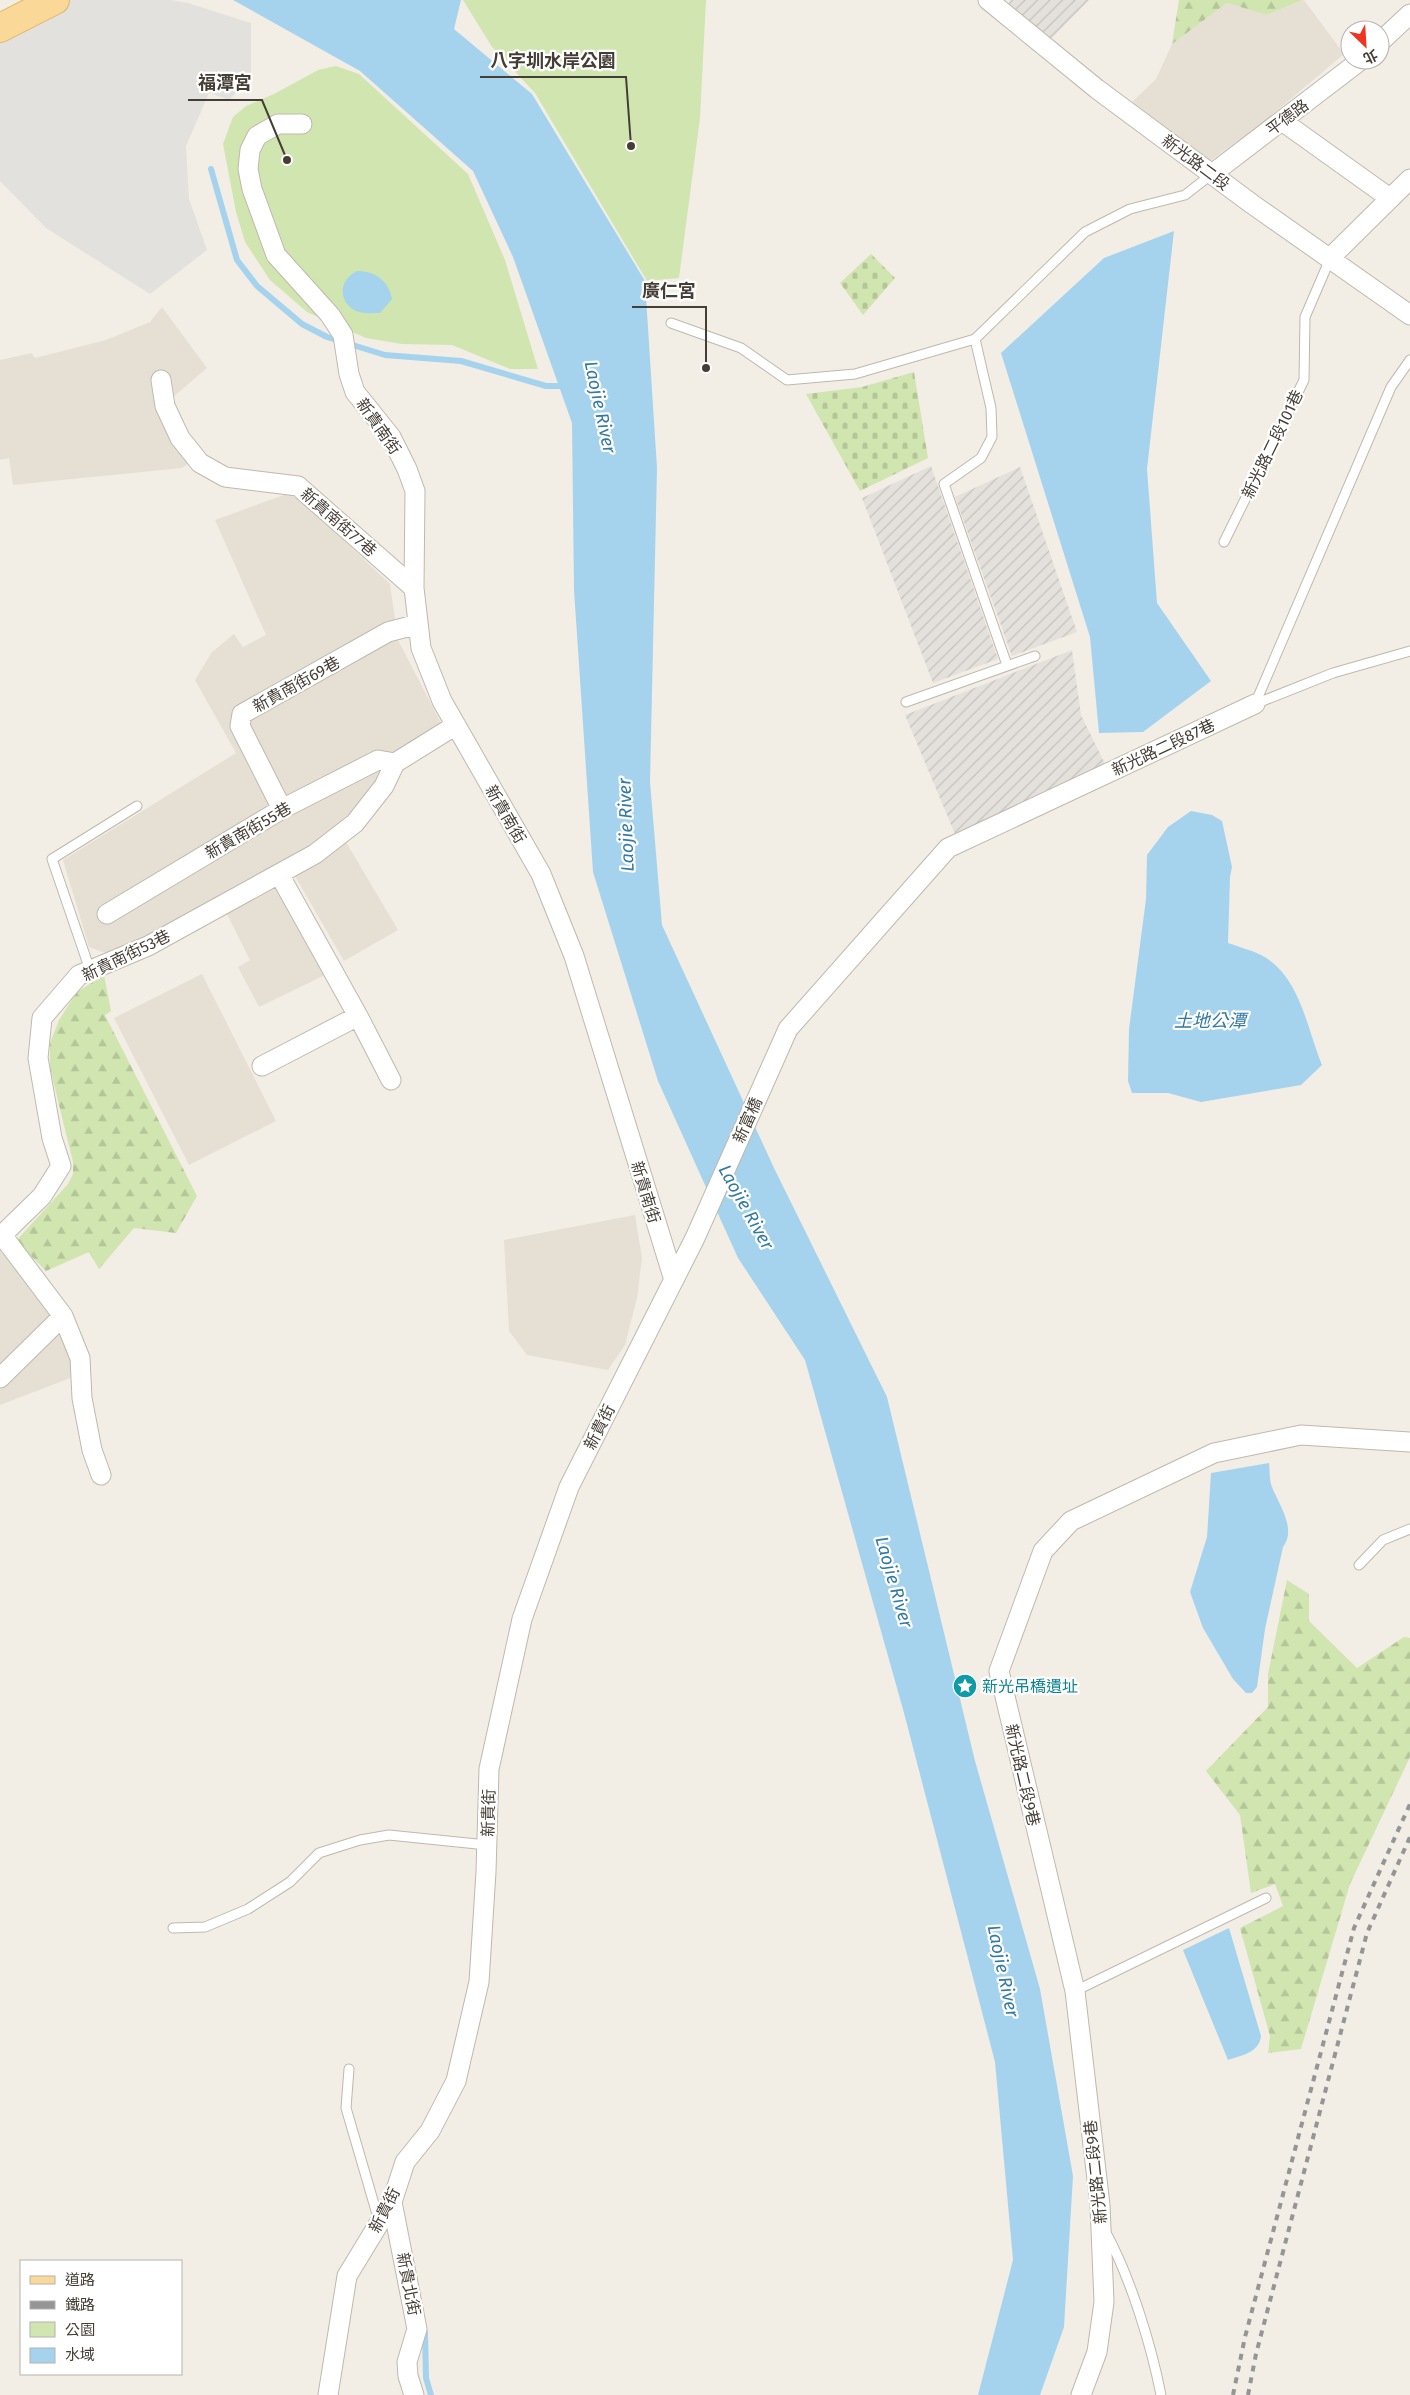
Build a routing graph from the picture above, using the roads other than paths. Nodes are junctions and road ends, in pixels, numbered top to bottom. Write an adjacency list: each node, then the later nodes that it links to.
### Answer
1 (988, 0): 9 (street, 新光路二段)
2 (45, 5): 4 (main road)
3 (1410, 14): 5 (street)
4 (0, 28)
5 (1390, 33)
6 (1348, 70): 7 (street, 平德路)
7 (1282, 121): 9 (street, 平德路); 11 (street)
8 (302, 124): 19 (street, 新貴南街)
9 (1212, 174): 12 (street, 新光路二段); 15 (lane)
10 (1410, 179): 12 (street)
11 (1384, 194)
12 (1331, 257): 13 (street, 新光路二段); 18 (lane, 新光路二段101巷)
13 (1410, 315)
14 (671, 323): 15 (lane)
15 (975, 339): 23 (lane)
16 (1410, 360): 25 (lane)
17 (162, 380): 19 (street, 新貴南街77巷)
18 (1224, 542)
19 (414, 588): 20 (street, 新貴南街)
20 (418, 624): 26 (street, 新貴南街); 29 (street, 新貴南街69巷)
21 (1410, 651): 25 (lane)
22 (1035, 656): 23 (lane)
23 (1007, 666): 24 (lane)
24 (906, 702)
25 (1255, 704): 34 (street, 新光路二段87巷)
26 (456, 726): 27 (street); 39 (street, 新貴南街)
27 (395, 763): 29 (street, 新貴南街55巷); 30 (street, 新貴南街53巷)
28 (137, 806): 32 (lane)
29 (282, 809): 31 (street, 新貴南街55巷)
30 (279, 874): 32 (street, 新貴南街53巷); 33 (street)
31 (106, 914)
32 (90, 970): 37 (street, 新貴南街53巷)
33 (358, 1016): 35 (street); 36 (street)
34 (788, 1029): 38 (street, 新富橋)
35 (262, 1066)
36 (391, 1080)
37 (1, 1236): 40 (street)
38 (695, 1238): 39 (street, 新貴街)
39 (674, 1280): 46 (street, 新貴街)
40 (63, 1316): 41 (street); 43 (street)
41 (0, 1378)
42 (1410, 1442): 49 (street, 新光路二段9巷)
43 (101, 1475)
44 (1410, 1529): 45 (lane)
45 (1359, 1564)
46 (487, 1845): 48 (lane); 51 (street, 新貴街)
47 (1266, 1898): 49 (lane)
48 (173, 1928)
49 (1075, 1991): 53 (street, 新光路二段9巷)
50 (350, 2069): 52 (lane)
51 (392, 2202): 52 (street, 新貴街); 55 (street, 新貴北街)
52 (380, 2222): 54 (street, 新貴街)
53 (1100, 2222): 56 (street, 新光路二段9巷); 57 (lane)
54 (328, 2395)
55 (414, 2395)
56 (1081, 2395)
57 (1161, 2395)

